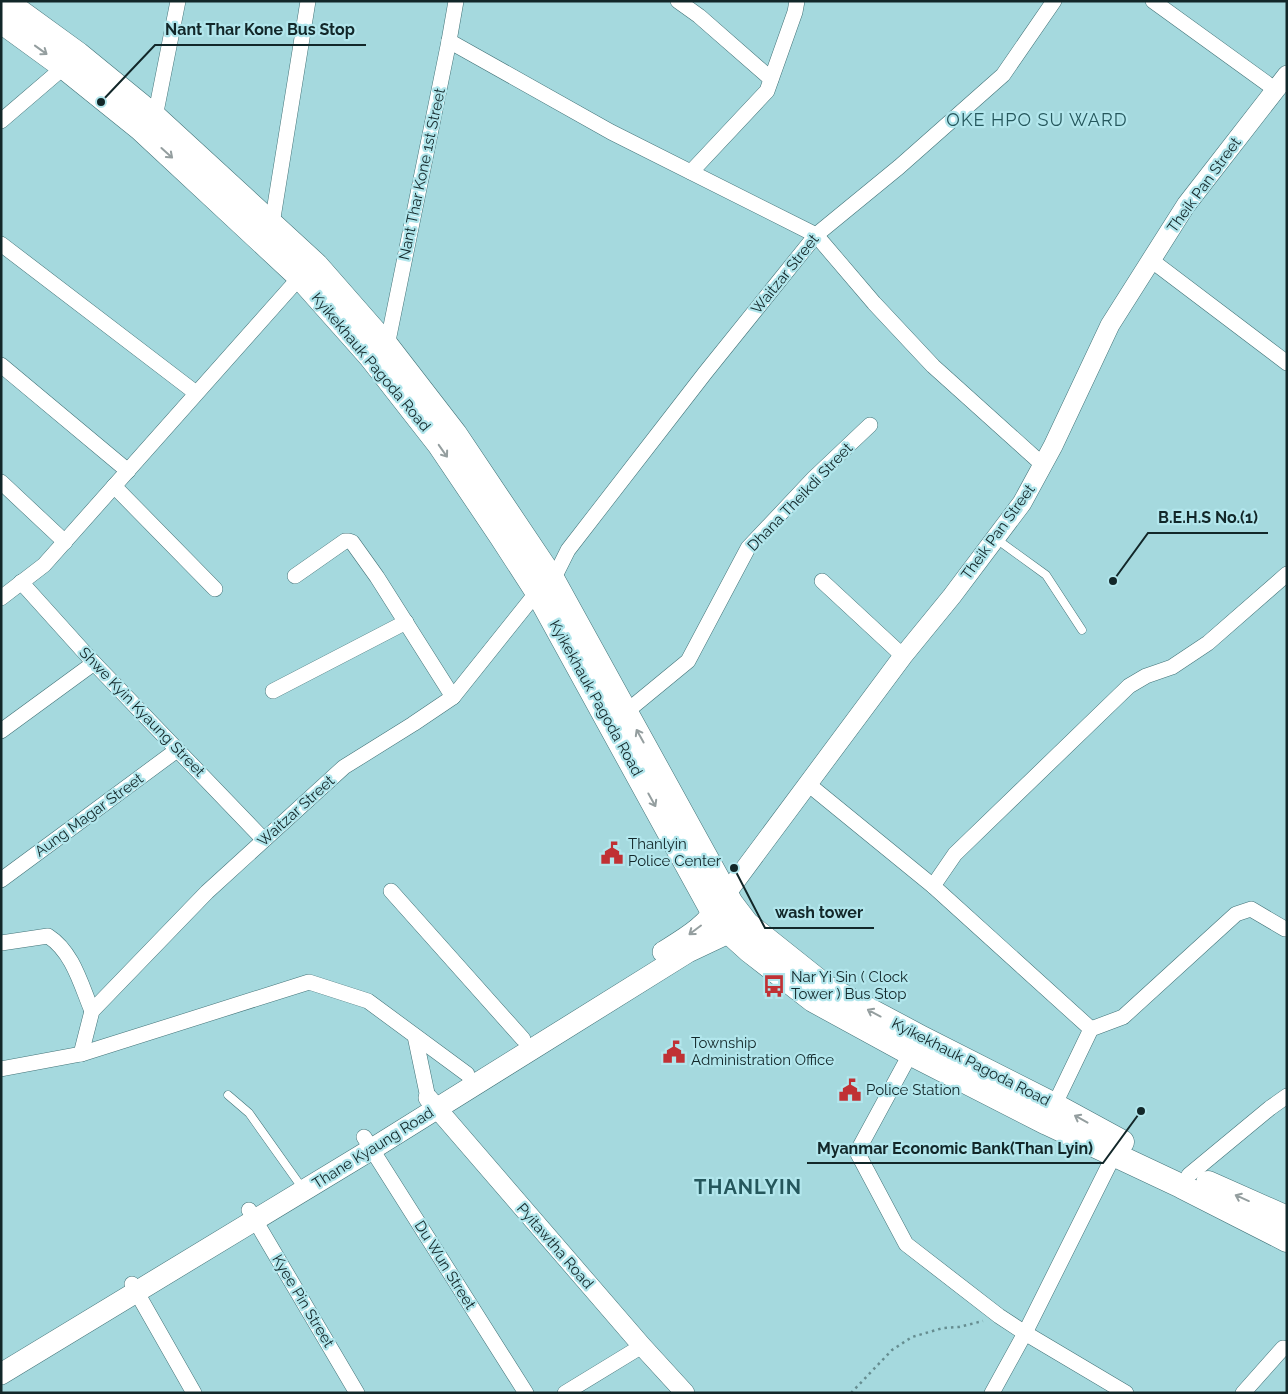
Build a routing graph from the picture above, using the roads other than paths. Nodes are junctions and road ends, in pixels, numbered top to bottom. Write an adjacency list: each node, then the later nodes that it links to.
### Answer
1 (5, 1): 14 (main road, Kyikekhauk Pagoda Road)
2 (178, 1): 14 (street)
3 (308, 1): 17 (street)
4 (456, 1): 10 (street, Nant Thar Kone 1st Street)
5 (678, 1): 12 (street)
6 (797, 1): 12 (street)
7 (1054, 1): 18 (street, Waitzar Street)
8 (1153, 1): 13 (street)
9 (1, 22): 11 (main road, Kyikekhauk Pagoda Road, one-way to 11)
10 (449, 42): 16 (street); 22 (street, Nant Thar Kone 1st Street)
11 (64, 67): 15 (street); 21 (main road, Kyikekhauk Pagoda Road, one-way to 21)
12 (771, 79): 16 (street)
13 (1281, 82): 20 (street, Theik Pan Street)
14 (155, 117): 17 (main road, Kyikekhauk Pagoda Road)
15 (1, 120)
16 (691, 172): 18 (street)
17 (272, 224): 22 (main road, Kyikekhauk Pagoda Road)
18 (816, 234): 27 (street); 37 (street, Waitzar Street)
19 (1, 244): 25 (street)
20 (1151, 260): 23 (street); 27 (street, Theik Pan Street)
21 (300, 277): 25 (street); 37 (main road, Kyikekhauk Pagoda Road, one-way to 37)
22 (387, 346): 37 (main road, Kyikekhauk Pagoda Road)
23 (1287, 363)
24 (1, 365): 28 (street)
25 (196, 393): 28 (street)
26 (870, 426): 46 (street, Dhana Theikdi Street)
27 (1043, 465): 31 (street, Theik Pan Street)
28 (128, 470): 30 (street)
29 (1, 482): 32 (street)
30 (114, 486): 32 (street); 38 (street)
31 (995, 538): 41 (lane); 42 (street, Theik Pan Street)
32 (65, 542): 36 (street)
33 (1287, 574): 52 (street)
34 (295, 576): 40 (street)
35 (822, 581): 42 (street)
36 (21, 582): 39 (street); 43 (street, Shwe Kyin Kyaung Street)
37 (545, 586): 45 (street, Waitzar Street); 46 (main road, Kyikekhauk Pagoda Road); 54 (main road, Kyikekhauk Pagoda Road, one-way to 54)
38 (215, 590)
39 (1, 598)
40 (406, 622): 44 (street); 45 (street)
41 (1082, 630)
42 (903, 656): 49 (street, Theik Pan Street)
43 (94, 662): 47 (street); 48 (street, Shwe Kyin Kyaung Street)
44 (273, 691)
45 (453, 697): 50 (street, Waitzar Street)
46 (626, 712): 54 (main road, Kyikekhauk Pagoda Road, one-way to 46)
47 (1, 731)
48 (177, 750): 50 (street, Shwe Kyin Kyaung Street); 51 (street, Aung Magar Street)
49 (808, 784): 52 (street); 54 (street, Theik Pan Street)
50 (264, 840): 58 (street, Waitzar Street)
51 (1, 880)
52 (933, 886): 59 (street)
53 (391, 891): 61 (street)
54 (720, 904): 55 (main road, Kyikekhauk Pagoda Road); 61 (main road, Thane Kyaung Road, one-way to 61)
55 (738, 928): 62 (main road, Kyikekhauk Pagoda Road); 68 (main road, Thane Kyaung Road)
56 (1285, 929): 59 (street)
57 (1, 943): 58 (street)
58 (92, 1011): 63 (street, Waitzar Street)
59 (1091, 1029): 69 (street)
60 (415, 1036): 63 (street); 65 (street); 68 (street)
61 (523, 1039): 65 (main road, Thane Kyaung Road)
62 (915, 1045): 69 (main road, Kyikekhauk Pagoda Road); 78 (street)
63 (81, 1054): 64 (street)
64 (1, 1070)
65 (467, 1074): 68 (main road, Thane Kyaung Road)
66 (228, 1095): 73 (lane)
67 (1287, 1096): 72 (street)
68 (432, 1104): 70 (main road, Thane Kyaung Road); 79 (street, Pyitawtha Road)
69 (1051, 1114): 71 (main road, Kyikekhauk Pagoda Road); 72 (main road, Kyikekhauk Pagoda Road, one-way to 69)
70 (368, 1143): 73 (main road, Thane Kyaung Road); 85 (street, Du Wun Street)
71 (1114, 1155): 76 (main road, Kyikekhauk Pagoda Road); 78 (street)
72 (1189, 1175): 75 (main road, Kyikekhauk Pagoda Road, one-way to 72)
73 (300, 1185): 74 (main road, Thane Kyaung Road)
74 (252, 1215): 77 (main road, Thane Kyaung Road); 84 (street, Kyee Pin Street)
75 (1287, 1218)
76 (1287, 1240)
77 (134, 1288): 81 (main road, Thane Kyaung Road); 82 (main road, Thane Kyaung Road); 83 (street)
78 (1025, 1333): 88 (street); 89 (street)
79 (642, 1346): 86 (street); 87 (street, Pyitawtha Road)
80 (1283, 1348): 90 (street)
81 (1, 1362)
82 (1, 1374)
83 (194, 1393)
84 (357, 1393)
85 (526, 1393)
86 (565, 1393)
87 (685, 1393)
88 (992, 1393)
89 (1126, 1393)
90 (1243, 1393)

